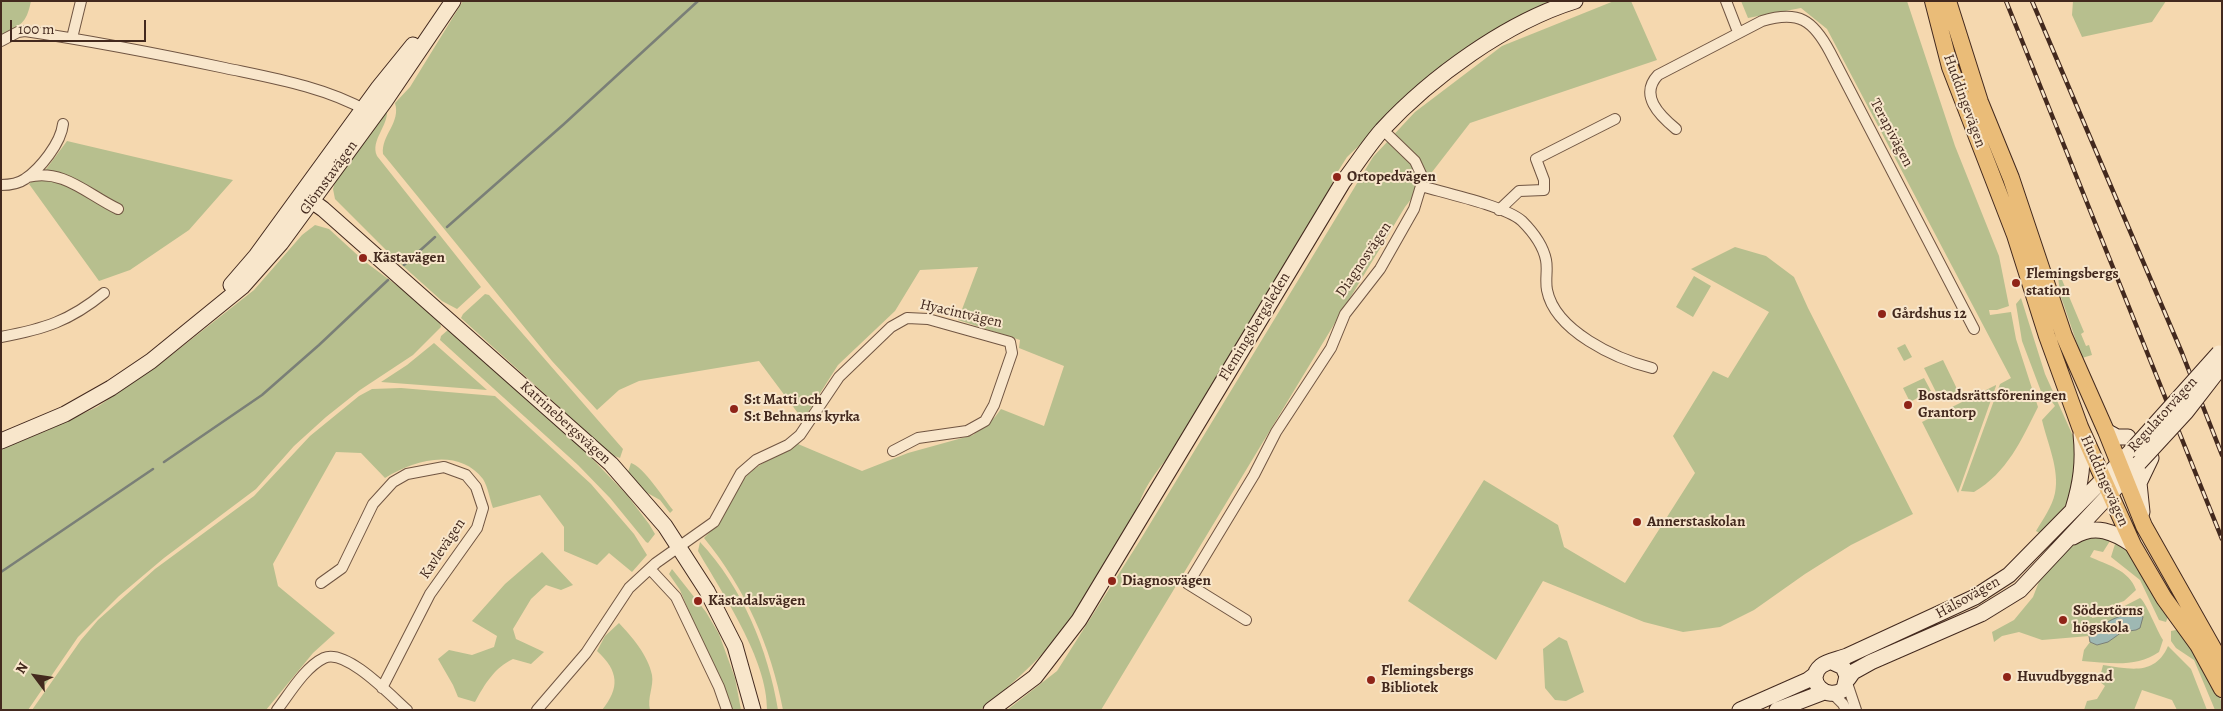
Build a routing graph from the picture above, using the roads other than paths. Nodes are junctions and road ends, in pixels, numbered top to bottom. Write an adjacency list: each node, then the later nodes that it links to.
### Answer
1 (82, 1): 9 (street)
2 (448, 1): 11 (street, Glömstavägen)
3 (453, 1): 11 (street, Glömstavägen)
4 (1575, 1): 15 (street, Flemingsbergsleden)
5 (1726, 1): 8 (street)
6 (1933, 1): 27 (main road, Huddingevägen)
7 (1948, 1): 28 (main road, Huddingevägen)
8 (1738, 32): 14 (street, Terapivägen); 23 (street, Terapivägen)
9 (72, 38): 10 (street); 11 (street)
10 (1, 41)
11 (369, 112): 19 (street, Glömstavägen)
12 (1615, 119): 21 (street)
13 (63, 124): 16 (street)
14 (1676, 129)
15 (1382, 130): 18 (street); 55 (street, Flemingsbergsleden)
16 (28, 177): 17 (street); 20 (street)
17 (1, 185)
18 (1422, 186): 21 (street); 42 (street, Diagnosvägen)
19 (307, 197): 29 (street, Glömstavägen); 39 (street, Katrinebergsvägen)
20 (118, 209)
21 (1499, 210): 26 (street)
22 (104, 293): 24 (street)
23 (1974, 329)
24 (1, 337)
25 (2221, 357): 30 (street, Regulatorvägen, bridge); 32 (street, Regulatorvägen, bridge)
26 (1652, 368)
27 (2080, 427): 34 (main road, Huddingevägen); 35 (street)
28 (2106, 432): 30 (street); 33 (main road, Huddingevägen)
29 (1, 441)
30 (2131, 443): 33 (street, Regulatorvägen)
31 (893, 451): 39 (street, Hyacintvägen)
32 (2141, 467): 33 (street, Regulatorvägen); 36 (street)
33 (2121, 472): 34 (street, Regulatorvägen); 36 (main road, Huddingevägen)
34 (2107, 487): 35 (street, Hälsovägen); 37 (street, Hälsovägen); 38 (main road, Huddingevägen)
35 (2072, 513): 43 (street, Hälsovägen)
36 (2144, 526): 44 (main road, Huddingevägen)
37 (2068, 540): 38 (street); 46 (street, Hälsovägen)
38 (2133, 545): 48 (main road, Huddingevägen)
39 (680, 547): 40 (street); 54 (street, Katrinebergsvägen)
40 (650, 569): 52 (street); 53 (street)
41 (321, 583): 47 (street, Kavlevägen)
42 (1246, 620)
43 (1832, 662): 45 (street); 46 (street)
44 (2222, 664)
45 (1816, 674): 49 (street); 56 (street)
46 (1847, 681): 49 (street); 59 (street)
47 (382, 688): 50 (street); 51 (street)
48 (2222, 689)
49 (1828, 693): 57 (street); 58 (street)
50 (277, 710)
51 (407, 710)
52 (537, 710)
53 (727, 710)
54 (753, 710)
55 (990, 710)
56 (1740, 710)
57 (1777, 710)
58 (1846, 710)
59 (1856, 710)

